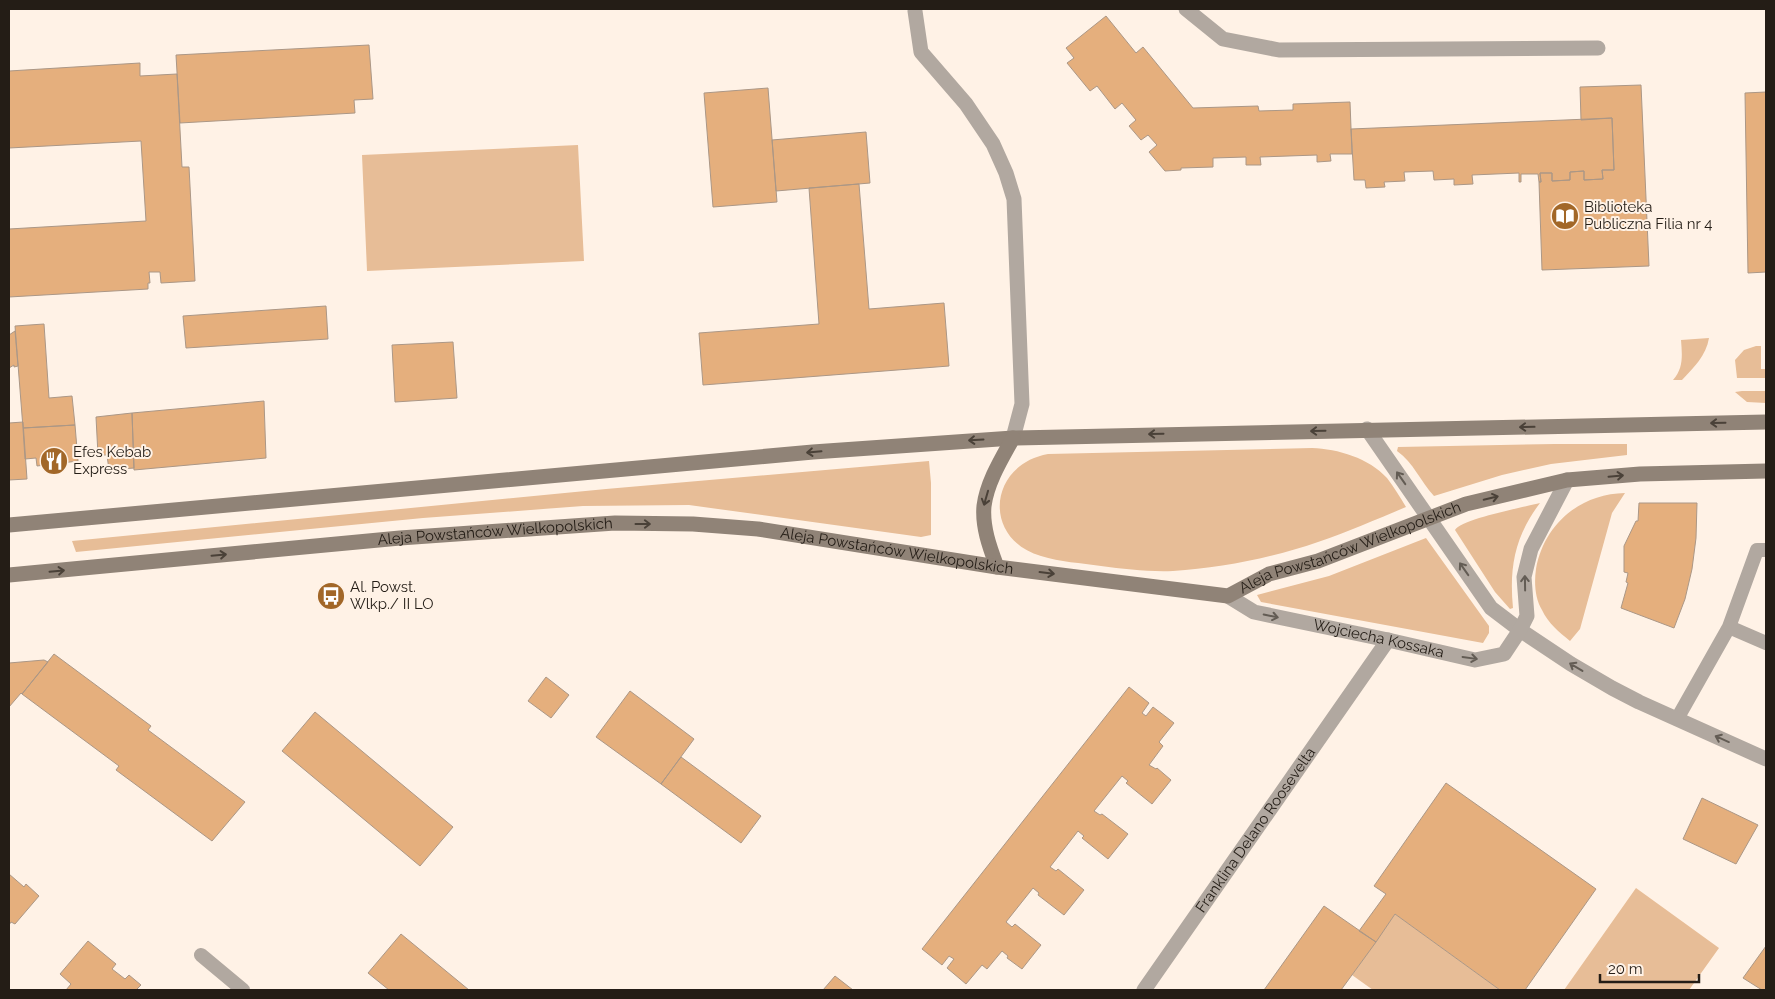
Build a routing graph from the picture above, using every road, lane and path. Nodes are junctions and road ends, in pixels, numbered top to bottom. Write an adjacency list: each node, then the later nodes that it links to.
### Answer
1 (912, 9): 6 (street)
2 (1186, 9): 3 (street)
3 (1598, 48)
4 (1766, 422): 5 (main road, one-way to 5)
5 (1367, 429): 6 (main road, one-way to 6); 9 (street, one-way to 5)
6 (1013, 438): 10 (main road, one-way to 10); 12 (main road, one-way to 12)
7 (1766, 471): 8 (main road, Aleja Powstańców Wielkopolskich, one-way to 7)
8 (1567, 480): 9 (main road, Aleja Powstańców Wielkopolskich, one-way to 8); 16 (street, Wojciecha Kossaka, one-way to 8)
9 (1429, 518): 14 (main road, Aleja Powstańców Wielkopolskich); 16 (street, one-way to 9)
10 (9, 525)
11 (1766, 550): 15 (lane)
12 (997, 567): 13 (main road, Aleja Powstańców Wielkopolskich, one-way to 12); 14 (main road, Aleja Powstańców Wielkopolskich, one-way to 14)
13 (9, 575)
14 (1228, 596): 17 (street, Wojciecha Kossaka, one-way to 17)
15 (1730, 627): 18 (lane); 19 (lane)
16 (1520, 630): 17 (street, Wojciecha Kossaka, one-way to 16); 19 (street, one-way to 16)
17 (1388, 640): 23 (street, Franklina Delano Roosevelta)
18 (1766, 643)
19 (1677, 719): 20 (street, one-way to 19)
20 (1766, 759)
21 (201, 955): 22 (lane)
22 (243, 990)
23 (1144, 990)

